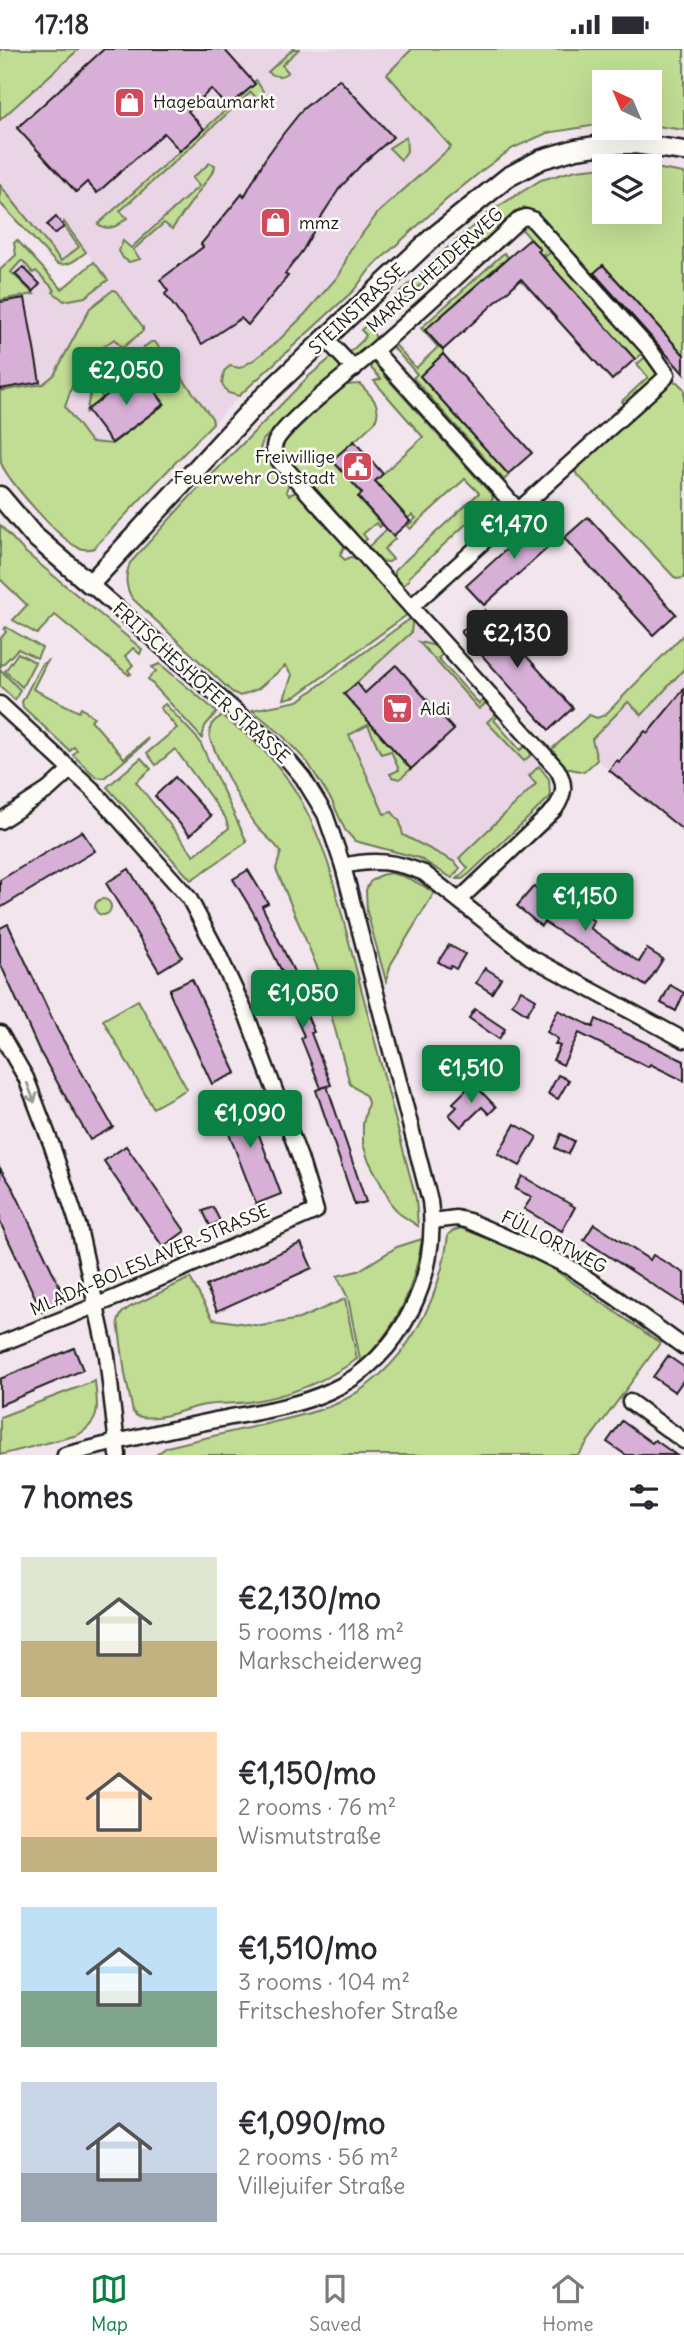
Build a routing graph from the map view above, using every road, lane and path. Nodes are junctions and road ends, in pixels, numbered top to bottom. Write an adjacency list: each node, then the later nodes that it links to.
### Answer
1 (684, 151): 2 (street, STEINSTRASSE)
2 (326, 338): 4 (street); 7 (street, STEINSTRASSE)
3 (375, 351): 4 (street, MARKSCHEIDERWEG); 6 (street, MARKSCHEIDERWEG); 6 (street, MARKSCHEIDERWEG)
4 (354, 369): 8 (street, MARKSCHEIDERWEG)
5 (0, 496): 7 (street, FRITSCHESHOFER STRASSE)
6 (518, 510): 8 (street, MARKSCHEIDERWEG)
7 (90, 584): 12 (street, FRITSCHESHOFER STRASSE)
8 (411, 607): 13 (street, MARKSCHEIDERWEG)
9 (0, 704): 10 (street)
10 (70, 770): 11 (street); 17 (street, MLADA-BOLESLAVER-STRASSE)
11 (0, 821)
12 (342, 866): 13 (street); 16 (street, FRITSCHESHOFER STRASSE)
13 (458, 900): 15 (street)
14 (0, 1033): 17 (street, one-way to 17)
15 (684, 1040)
16 (433, 1221): 19 (street, FÜLLORTWEG); 22 (street, FRITSCHESHOFER STRASSE)
17 (98, 1305): 18 (street, MLADA-BOLESLAVER-STRASSE); 22 (street)
18 (0, 1344)
19 (684, 1347)
20 (630, 1402): 21 (street)
21 (684, 1441)
22 (118, 1448): 23 (street, FRITSCHESHOFER STRASSE)
23 (65, 1455)

